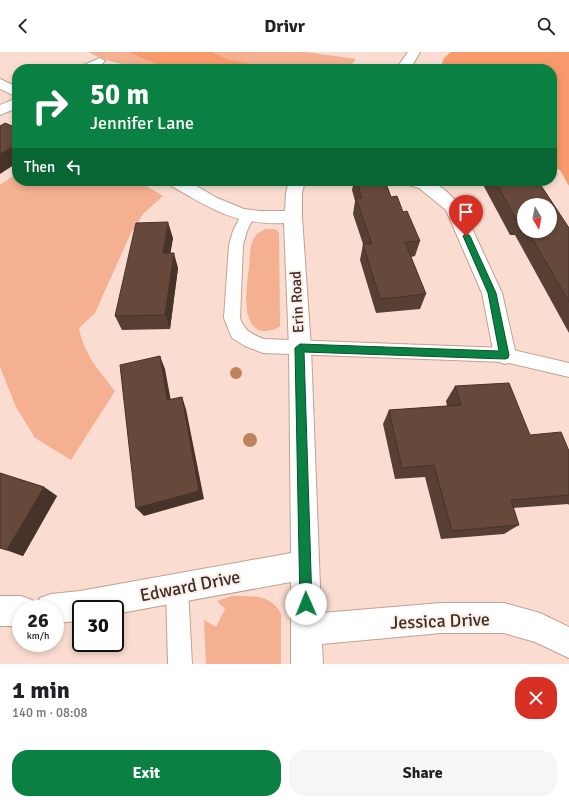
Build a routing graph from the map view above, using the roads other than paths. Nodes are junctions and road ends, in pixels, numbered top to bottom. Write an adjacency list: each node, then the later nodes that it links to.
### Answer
1 (414, 52): 4 (street)
2 (100, 61): 3 (lane)
3 (94, 64)
4 (406, 64)
5 (0, 83): 6 (street)
6 (12, 90)
7 (12, 105): 8 (street)
8 (0, 111)
9 (185, 186): 12 (street)
10 (296, 186): 13 (street, Erin Road)
11 (428, 186): 15 (street)
12 (247, 216): 13 (street); 14 (lane)
13 (293, 216): 14 (street, Erin Road)
14 (300, 348): 15 (lane); 17 (street, Erin Road)
15 (505, 355): 16 (lane)
16 (569, 370)
17 (305, 565): 18 (street, Edward Drive); 22 (street, Erin Road)
18 (177, 588): 19 (street, Edward Drive); 24 (lane)
19 (64, 608)
20 (12, 611): 21 (street)
21 (0, 612)
22 (306, 630): 23 (street, Jessica Drive); 25 (street, Erin Road)
23 (569, 643)
24 (180, 664)
25 (307, 664)

